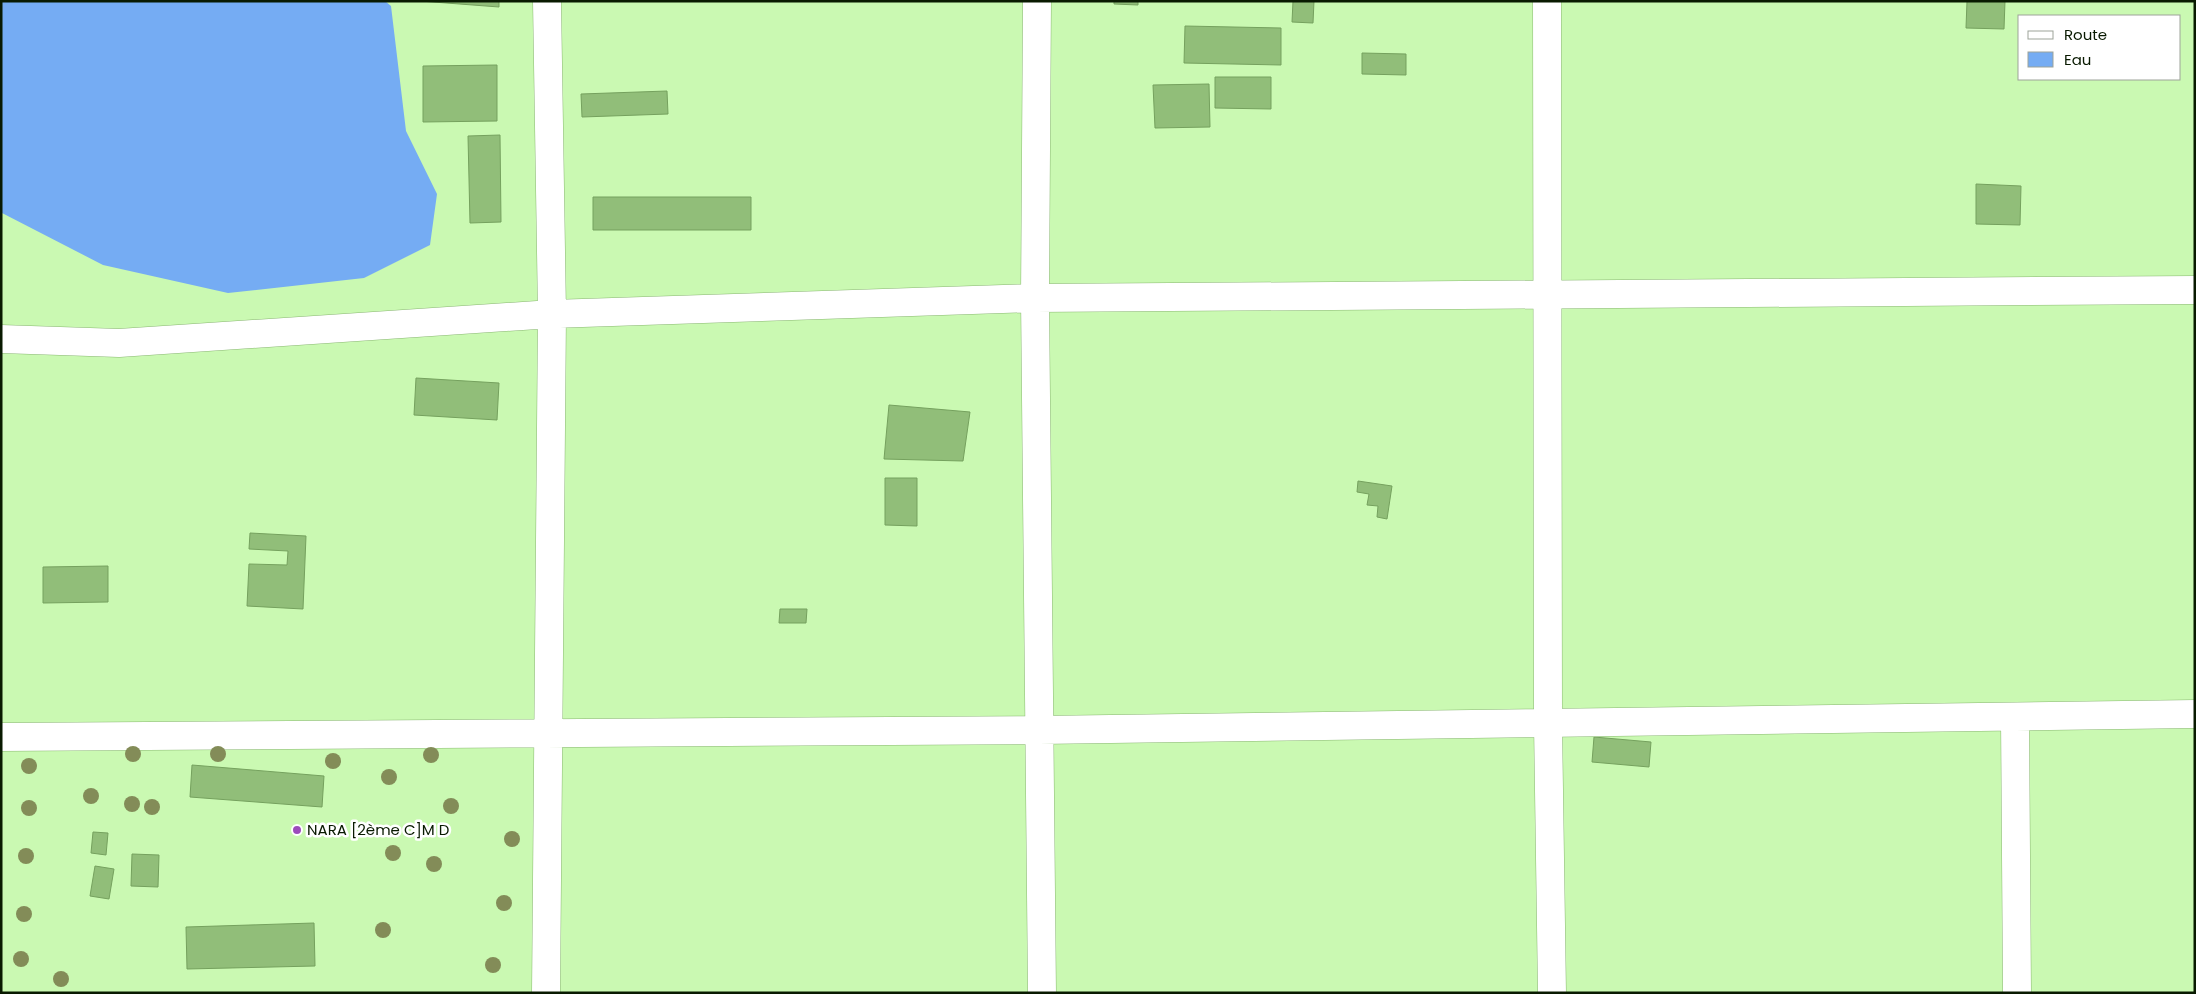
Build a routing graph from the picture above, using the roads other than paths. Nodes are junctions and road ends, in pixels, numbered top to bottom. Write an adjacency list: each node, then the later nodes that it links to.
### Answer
1 (547, 1): 7 (street)
2 (1037, 1): 6 (street)
3 (1547, 1): 5 (street)
4 (2195, 290): 5 (street)
5 (1548, 295): 6 (street); 11 (street)
6 (1034, 298): 7 (street); 12 (street)
7 (552, 314): 8 (street); 13 (street)
8 (1, 339)
9 (2195, 714): 10 (street)
10 (2015, 717): 11 (street); 18 (street)
11 (1548, 723): 12 (street); 17 (street)
12 (1039, 730): 13 (street); 16 (street)
13 (548, 732): 14 (street); 15 (street)
14 (1, 737)
15 (546, 993)
16 (1042, 993)
17 (1552, 993)
18 (2017, 993)

